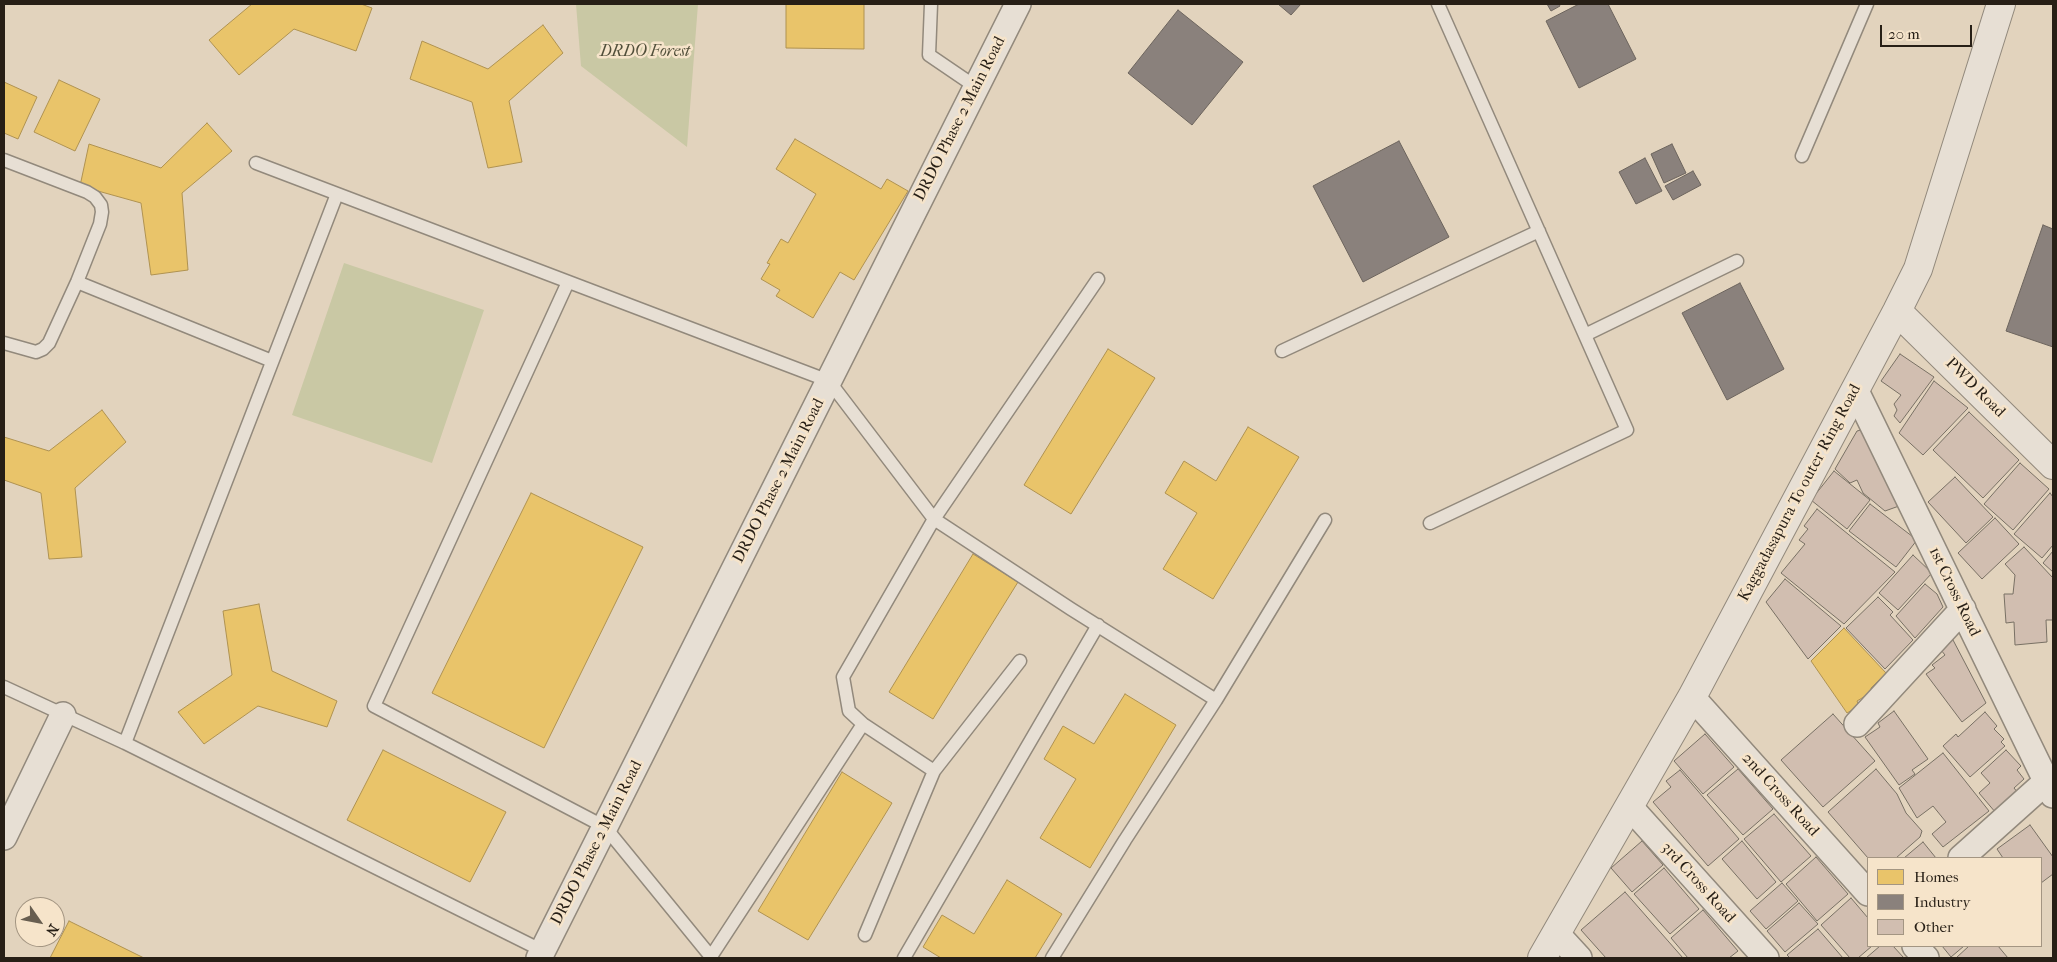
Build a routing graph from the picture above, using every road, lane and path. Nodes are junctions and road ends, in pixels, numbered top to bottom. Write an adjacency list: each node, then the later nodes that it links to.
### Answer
1 (931, 4): 6 (lane)
2 (1018, 4): 6 (street, DRDO Phase 2 Main Road)
3 (1438, 4): 11 (lane)
4 (1867, 4): 7 (lane)
5 (2001, 4): 16 (street, Kaggadasapura To outer Ring Road)
6 (976, 87): 21 (street, DRDO Phase 2 Main Road)
7 (1802, 156)
8 (4, 160): 14 (lane)
9 (256, 163): 10 (lane)
10 (337, 194): 15 (lane); 20 (lane)
11 (1539, 231): 17 (lane); 19 (lane)
12 (1738, 261): 17 (lane)
13 (1098, 279): 24 (lane)
14 (77, 282): 18 (lane); 20 (lane)
15 (568, 282): 21 (lane); 40 (lane)
16 (1898, 311): 22 (street, Kaggadasapura To outer Ring Road); 23 (street, PWD Road)
17 (1586, 335): 26 (lane)
18 (4, 343)
19 (1282, 351)
20 (272, 361): 36 (lane)
21 (829, 381): 24 (lane); 40 (street, DRDO Phase 2 Main Road)
22 (1855, 389): 27 (street, 1st Cross Road); 31 (street, Kaggadasapura To outer Ring Road)
23 (2053, 465)
24 (934, 519): 28 (lane); 34 (lane)
25 (1325, 520): 32 (lane)
26 (1430, 523)
27 (1963, 608): 35 (street); 38 (street, 1st Cross Road)
28 (1098, 625): 32 (lane); 49 (lane)
29 (1020, 661): 37 (lane)
30 (4, 687): 33 (lane)
31 (1692, 697): 39 (street, Kaggadasapura To outer Ring Road); 43 (street, 2nd Cross Road)
32 (1216, 700): 50 (lane)
33 (63, 715): 36 (lane); 41 (street)
34 (863, 724): 37 (lane); 48 (lane)
35 (1856, 724)
36 (125, 743): 47 (lane)
37 (934, 771): 45 (lane)
38 (2050, 788): 42 (street)
39 (1630, 807): 44 (street, Kaggadasapura To outer Ring Road); 53 (street, 3rd Cross Road)
40 (605, 827): 47 (street, DRDO Phase 2 Main Road); 48 (lane)
41 (4, 837)
42 (1962, 857)
43 (1867, 892)
44 (1556, 933): 51 (street, Kaggadasapura To outer Ring Road); 52 (street)
45 (865, 936)
46 (1916, 947): 54 (street)
47 (541, 954)
48 (711, 958)
49 (904, 958)
50 (1052, 958)
51 (1542, 958)
52 (1579, 958)
53 (1766, 958)
54 (1926, 958)

